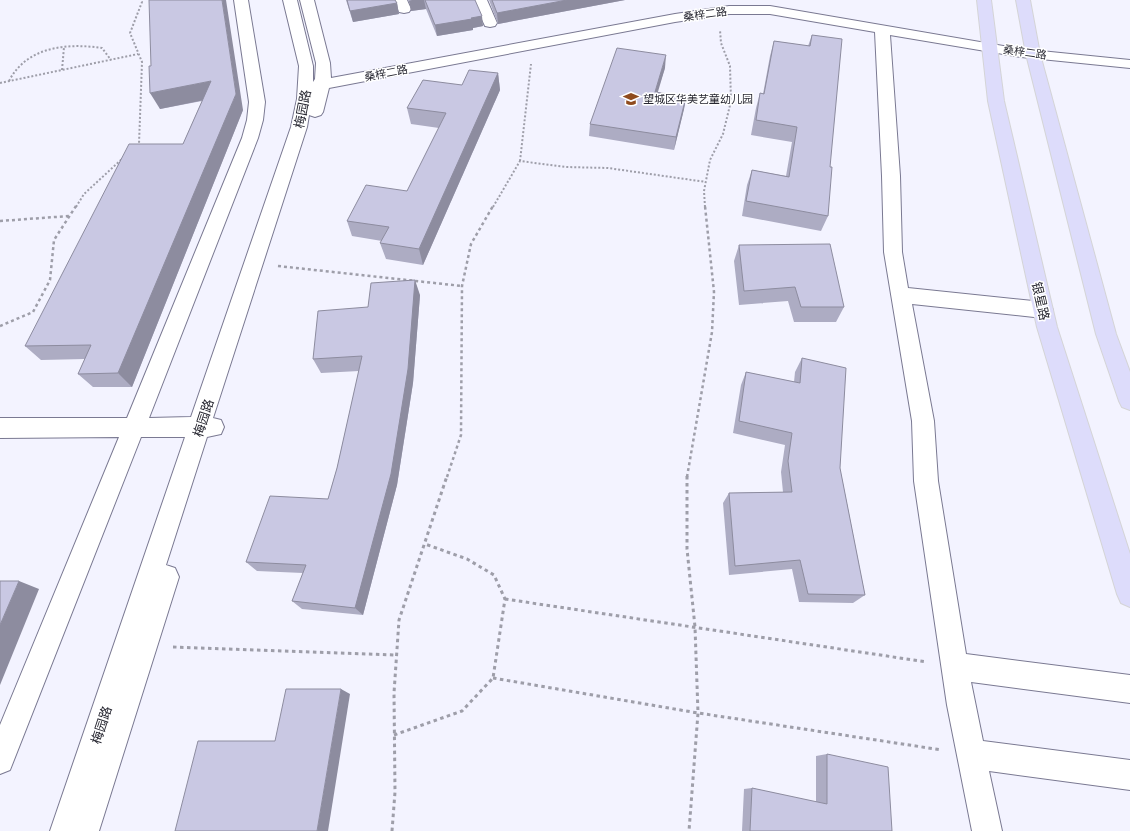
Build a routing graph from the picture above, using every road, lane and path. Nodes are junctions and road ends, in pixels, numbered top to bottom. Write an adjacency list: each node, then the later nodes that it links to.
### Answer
1 (141, 0): 16 (path)
2 (241, 0): 35 (street)
3 (290, 0): 21 (street, 梅园路)
4 (308, 0): 21 (street, 梅园路)
5 (480, 0): 9 (street)
6 (984, 0): 11 (main road, 银星路)
7 (1023, 0): 14 (main road)
8 (718, 12): 10 (street, 桑梓二路); 12 (street, 桑梓二路); 26 (path)
9 (490, 24)
10 (882, 28): 11 (street, 桑梓二路); 31 (street)
11 (989, 42): 14 (street, 桑梓二路); 21 (street, 桑梓二路); 32 (main road, 银星路)
12 (533, 45): 21 (street, 桑梓二路); 25 (path)
13 (64, 47): 17 (path); 19 (path); 20 (path)
14 (1032, 48): 15 (street, 桑梓二路); 18 (street, 桑梓二路); 34 (main road)
15 (1130, 52)
16 (138, 54): 17 (path); 23 (path)
17 (111, 60): 19 (path)
18 (1130, 64)
19 (62, 70): 20 (path)
20 (9, 81): 22 (path)
21 (314, 81): 29 (street, 梅园路); 36 (street, 梅园路)
22 (0, 83)
23 (134, 148)
24 (124, 158): 27 (path)
25 (520, 161): 26 (path); 30 (path)
26 (706, 182): 41 (path)
27 (70, 216): 28 (path); 33 (path)
28 (0, 221)
29 (266, 264): 30 (path); 36 (street, 梅园路)
30 (462, 286): 38 (path)
31 (900, 295): 32 (street); 44 (street)
32 (1043, 310): 39 (main road, 银星路)
33 (0, 326)
34 (1130, 400)
35 (135, 427): 36 (street); 37 (street); 50 (street)
36 (207, 427): 42 (street, 梅园路); 52 (street, 梅园路)
37 (0, 428)
38 (425, 544): 40 (path); 43 (path)
39 (1130, 594)
40 (506, 599): 41 (path); 45 (path)
41 (695, 627): 44 (path); 47 (path)
42 (144, 646): 43 (path); 53 (street, 梅园路)
43 (396, 655): 48 (path)
44 (955, 666): 46 (street); 49 (street)
45 (493, 678): 47 (path); 48 (path)
46 (1130, 689)
47 (698, 713): 49 (path); 55 (path)
48 (394, 735): 54 (path)
49 (970, 754): 51 (street); 56 (street)
50 (0, 760)
51 (1130, 775)
52 (65, 831)
53 (84, 831)
54 (392, 831)
55 (689, 831)
56 (987, 831)

